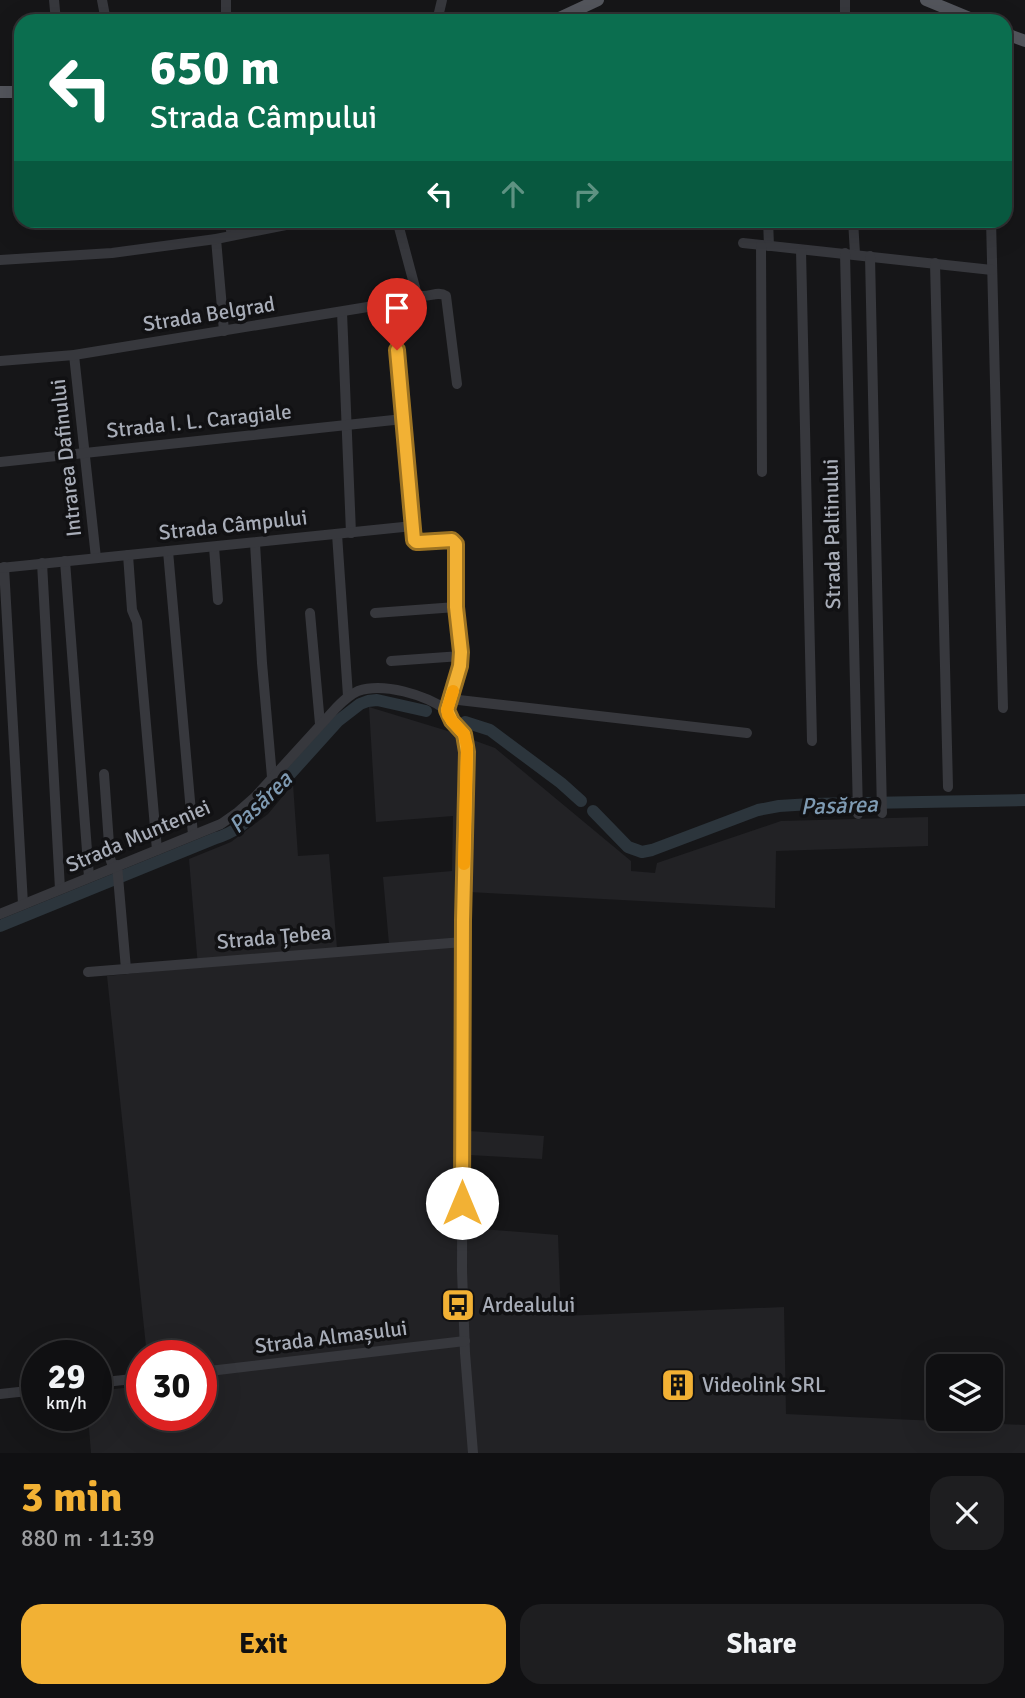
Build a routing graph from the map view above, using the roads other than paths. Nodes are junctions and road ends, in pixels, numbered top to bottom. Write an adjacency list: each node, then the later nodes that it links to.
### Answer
1 (598, 0): 3 (main road)
2 (935, 1): 4 (main road)
3 (568, 14)
4 (962, 14)
5 (230, 228): 11 (street)
6 (272, 228): 11 (street)
7 (399, 228): 21 (street)
8 (767, 228): 14 (street)
9 (852, 228): 16 (street, Strada Paltinului)
10 (991, 228): 20 (street)
11 (232, 236): 12 (street)
12 (216, 239): 18 (street); 24 (street)
13 (743, 243): 14 (street)
14 (765, 245): 15 (street); 32 (street)
15 (802, 250): 16 (street); 56 (street)
16 (850, 254): 17 (street); 61 (street, Strada Paltinului)
17 (870, 256): 19 (street); 60 (street)
18 (0, 260)
19 (935, 263): 20 (street); 59 (street)
20 (992, 270): 52 (street)
21 (415, 288): 22 (street, Strada Belgrad); 27 (street)
22 (393, 303): 23 (street, Strada Belgrad); 28 (street)
23 (342, 312): 24 (street, Strada Belgrad); 29 (street)
24 (224, 331): 25 (street, Strada Belgrad)
25 (74, 355): 26 (street, Strada Belgrad); 30 (street, Intrarea Dafinului)
26 (0, 361)
27 (457, 384)
28 (403, 419): 29 (street, Strada I. L. Caragiale); 33 (street)
29 (346, 425): 30 (street, Strada I. L. Caragiale); 34 (street)
30 (84, 453): 31 (street, Strada I. L. Caragiale); 40 (street, Intrarea Dafinului)
31 (0, 462)
32 (762, 472)
33 (413, 526): 34 (street, Strada Câmpului); 45 (street)
34 (351, 533): 35 (street, Strada Câmpului)
35 (337, 534): 36 (street, Strada Câmpului); 50 (street)
36 (255, 542): 37 (street, Strada Câmpului); 58 (street)
37 (214, 547): 38 (street, Strada Câmpului); 44 (street)
38 (168, 551): 39 (street, Strada Câmpului); 62 (street)
39 (128, 555): 40 (street, Strada Câmpului); 63 (street)
40 (96, 558): 41 (street, Strada Câmpului)
41 (65, 561): 42 (street, Strada Câmpului); 65 (street)
42 (42, 563): 43 (street, Strada Câmpului); 66 (street)
43 (2, 567): 67 (street)
44 (218, 600)
45 (456, 607): 47 (street); 48 (street)
46 (310, 613): 54 (street)
47 (375, 613)
48 (461, 656): 49 (street); 51 (street)
49 (391, 661)
50 (348, 696): 53 (street); 54 (street, Strada Munteniei)
51 (450, 699): 53 (street); 55 (street)
52 (1003, 708)
53 (447, 710): 69 (street)
54 (320, 724): 58 (street, Strada Munteniei)
55 (747, 733)
56 (812, 741)
57 (104, 774): 64 (street)
58 (272, 777): 62 (street, Strada Munteniei)
59 (948, 786)
60 (882, 813)
61 (858, 814)
62 (193, 835): 63 (street, Strada Munteniei)
63 (157, 850): 64 (street, Strada Munteniei)
64 (117, 871): 65 (street, Strada Munteniei); 70 (street)
65 (89, 877): 66 (street, Strada Munteniei)
66 (60, 889): 67 (street, Strada Munteniei)
67 (23, 904): 68 (street, Strada Munteniei)
68 (0, 914)
69 (463, 942): 70 (street, Strada Țebea); 72 (street)
70 (126, 969): 71 (street, Strada Țebea)
71 (88, 972)
72 (465, 1341): 73 (street, Strada Almașului); 76 (street)
73 (217, 1370)
74 (21, 1392): 75 (street)
75 (0, 1394)
76 (473, 1453)

